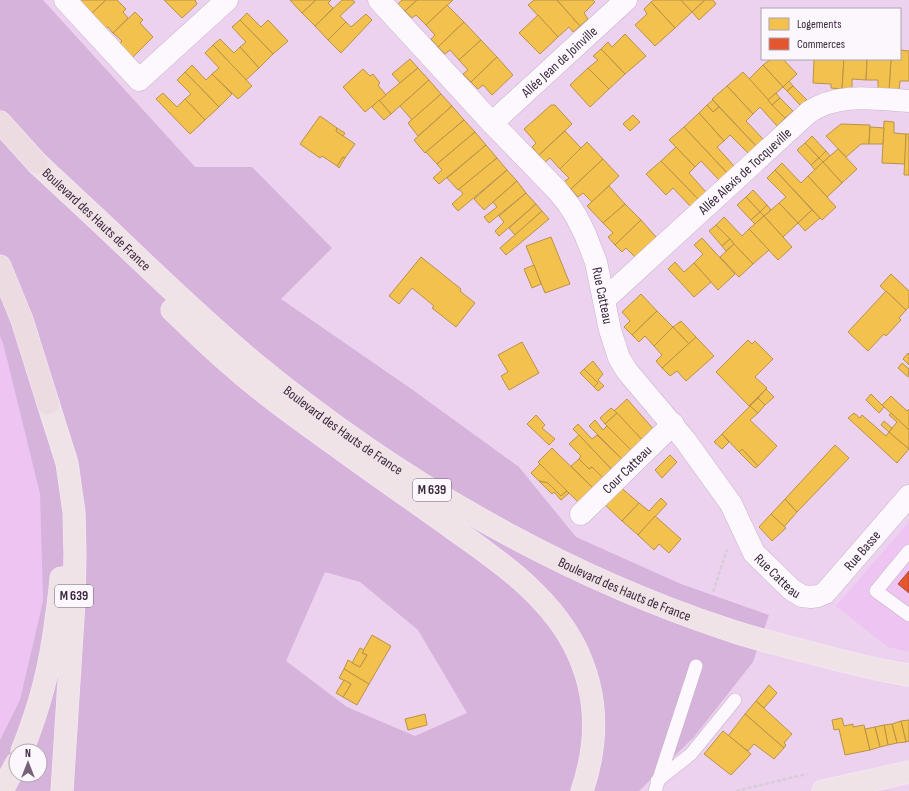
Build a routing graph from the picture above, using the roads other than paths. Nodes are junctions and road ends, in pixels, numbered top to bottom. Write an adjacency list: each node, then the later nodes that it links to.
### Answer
1 (65, 0): 2 (street)
2 (228, 0)
3 (379, 0): 7 (street, Rue Catteau)
4 (626, 0): 7 (street, Allée Jean de Joinville)
5 (909, 101): 10 (street, Allée Alexis de Tocqueville)
6 (0, 122): 8 (highway, Boulevard des Hauts de France / M 639)
7 (492, 123): 10 (street, Rue Catteau)
8 (37, 163): 19 (main road, Boulevard des Hauts de France / M 639); 24 (main road, Boulevard des Hauts de France / M 639)
9 (0, 266): 11 (highway, M 639)
10 (604, 300): 12 (street, Rue Catteau)
11 (48, 403): 21 (main road, M 639); 27 (main road, M 639)
12 (672, 424): 14 (street, Cour Catteau); 16 (street, Rue Catteau)
13 (909, 496): 16 (street, Rue Basse)
14 (581, 514)
15 (909, 551): 17 (lane)
16 (811, 597)
17 (909, 615)
18 (696, 666): 25 (lane)
19 (909, 675)
20 (735, 700): 25 (lane)
21 (25, 743)
22 (909, 772): 28 (main road)
23 (8, 779): 26 (main road)
24 (584, 785)
25 (656, 786)
26 (2, 791)
27 (62, 791)
28 (823, 791)

